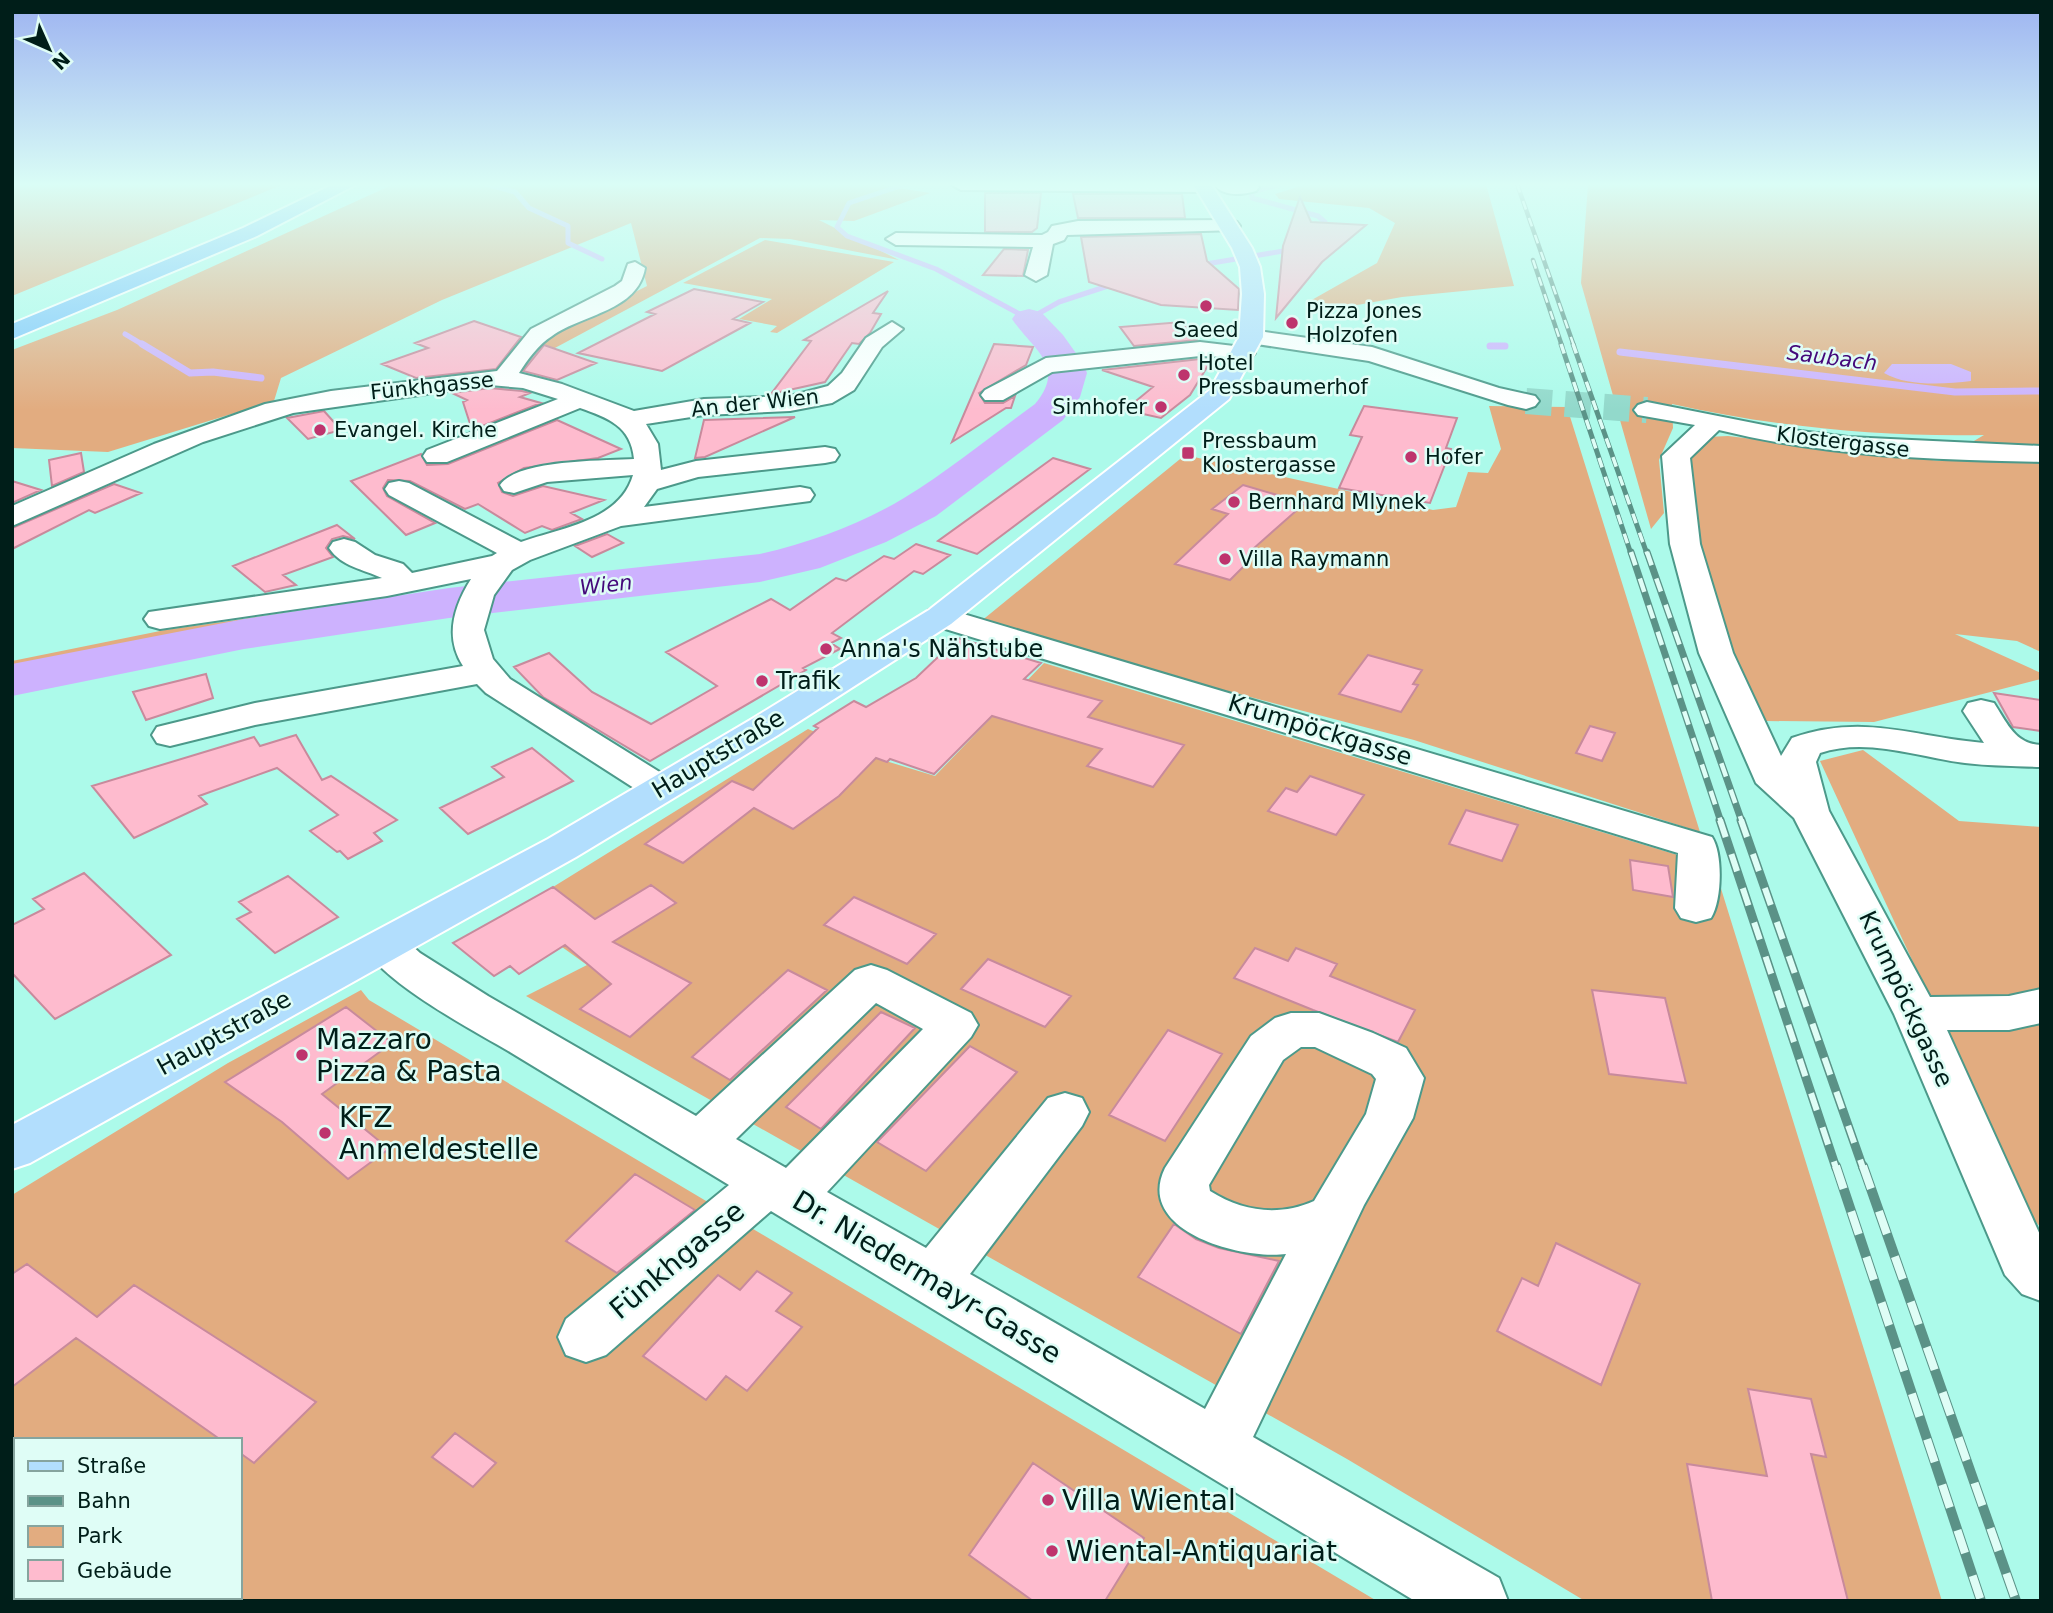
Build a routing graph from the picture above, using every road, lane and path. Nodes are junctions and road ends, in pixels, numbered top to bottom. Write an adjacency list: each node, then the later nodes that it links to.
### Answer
1 (151, 259): 8 (highway)
2 (184, 259): 11 (highway)
3 (1039, 259): 6 (street)
4 (1246, 259): 12 (main road, Hauptstraße)
5 (635, 268): 10 (street)
6 (1035, 275)
7 (544, 305): 10 (street)
8 (12, 315)
9 (892, 329): 18 (street, An der Wien)
10 (544, 330): 13 (street)
11 (12, 332)
12 (1247, 345): 14 (street); 16 (street); 34 (main road, Hauptstraße)
13 (504, 378): 15 (street, Fünkhgasse); 27 (street, Fünkhgasse)
14 (994, 395)
15 (580, 399): 18 (street, Fünkhgasse); 22 (street)
16 (1527, 401)
17 (1647, 410): 19 (street, Klostergasse)
18 (629, 420): 23 (street)
19 (1714, 421): 21 (street, Klostergasse); 41 (street)
20 (825, 454): 23 (street)
21 (2041, 454)
22 (437, 456)
23 (648, 474): 24 (street); 28 (street)
24 (514, 485)
25 (399, 489): 30 (street)
26 (800, 495): 28 (street)
27 (12, 517)
28 (616, 517): 30 (street)
29 (344, 548): 31 (street)
30 (501, 566): 31 (street); 36 (street)
31 (403, 584): 33 (street)
32 (179, 590): 33 (street)
33 (232, 611): 35 (street)
34 (940, 617): 40 (main road, Hauptstraße); 42 (street, Krumpöckgasse)
35 (160, 619)
36 (484, 672): 38 (street); 40 (street)
37 (1981, 711): 39 (street)
38 (170, 734)
39 (2031, 763): 41 (street)
40 (661, 789): 43 (main road, Hauptstraße)
41 (1810, 811): 45 (street, Krumpöckgasse)
42 (1696, 908)
43 (385, 946): 47 (street, Dr. Niedermayr-Gasse); 48 (main road, Hauptstraße)
44 (2041, 1006): 45 (street)
45 (1917, 1014): 51 (street, Krumpöckgasse)
46 (1065, 1112): 52 (street)
47 (700, 1143): 49 (street, Dr. Niedermayr-Gasse); 49 (street, Fünkhgasse)
48 (12, 1149)
49 (780, 1190): 52 (street, Dr. Niedermayr-Gasse); 53 (street, Fünkhgasse)
50 (1295, 1247): 50 (street); 54 (street)
51 (2041, 1277)
52 (933, 1280): 54 (street, Dr. Niedermayr-Gasse)
53 (586, 1337)
54 (1217, 1448): 55 (street, Dr. Niedermayr-Gasse)
55 (1476, 1601)

